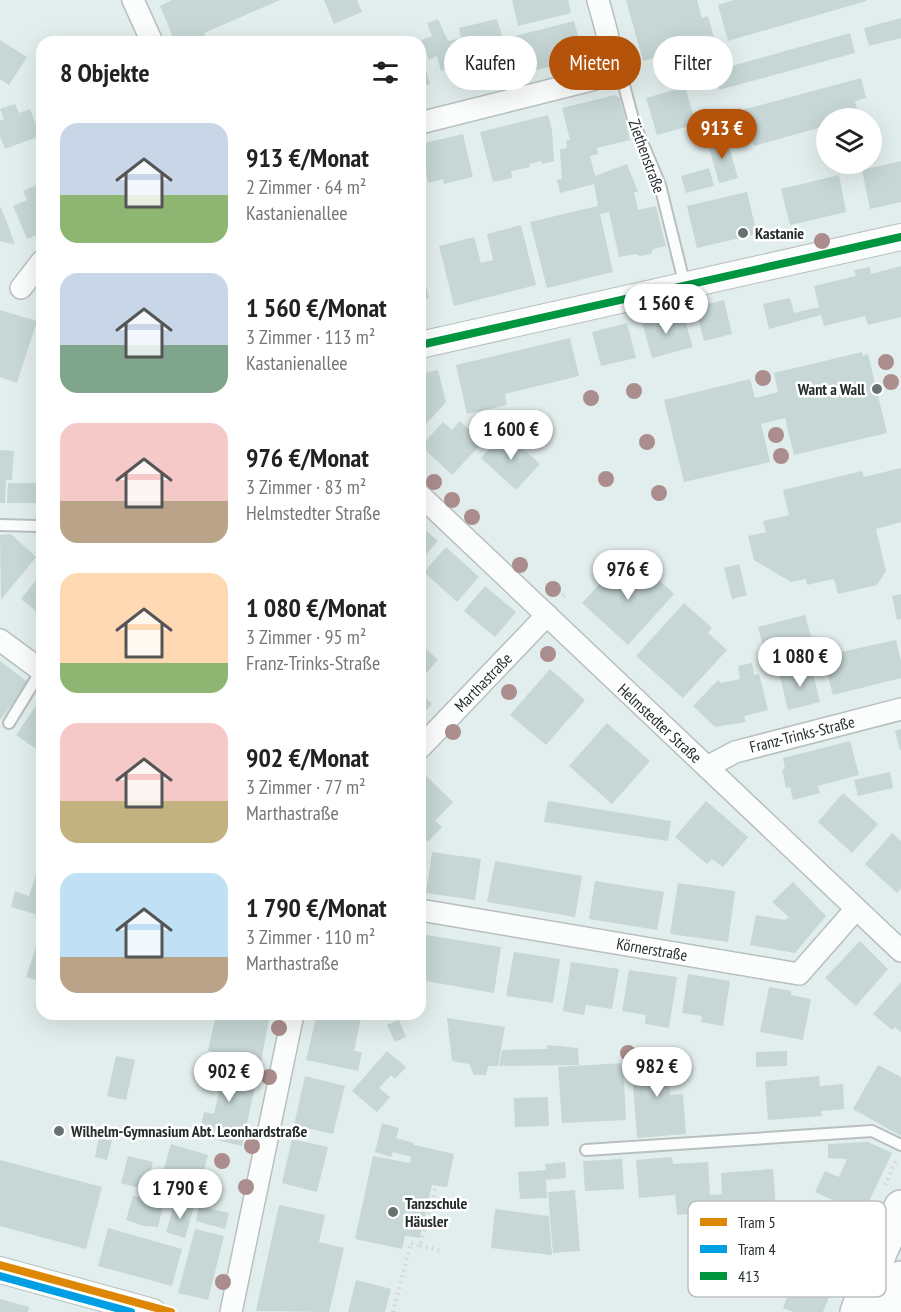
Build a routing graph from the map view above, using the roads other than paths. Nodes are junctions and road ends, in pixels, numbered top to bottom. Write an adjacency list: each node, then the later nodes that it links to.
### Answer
1 (133, 0): 3 (street)
2 (598, 0): 4 (street)
3 (149, 36)
4 (606, 36)
5 (551, 90): 7 (street)
6 (625, 90): 10 (lane, Ziethenstraße)
7 (426, 121)
8 (901, 237): 10 (street)
9 (36, 269): 11 (street)
10 (685, 286): 12 (street)
11 (21, 288)
12 (426, 344)
13 (426, 501): 16 (street, Helmstedter Straße)
14 (0, 525): 15 (lane)
15 (36, 526)
16 (547, 615): 22 (street, Marthastraße); 23 (street, Helmstedter Straße)
17 (0, 640): 18 (street)
18 (36, 666)
19 (36, 680): 21 (lane)
20 (901, 709): 23 (street, Franz-Trinks-Straße)
21 (9, 723)
22 (426, 742)
23 (706, 767): 24 (street, Helmstedter Straße)
24 (856, 909): 25 (street, Körnerstraße); 26 (street, Helmstedter Straße)
25 (426, 911)
26 (901, 951)
27 (292, 1020): 36 (street)
28 (901, 1145): 29 (lane)
29 (586, 1150)
30 (901, 1207): 31 (main road)
31 (886, 1240)
32 (0, 1270): 35 (street)
33 (901, 1278): 38 (main road)
34 (863, 1297): 37 (main road)
35 (142, 1311)
36 (231, 1312)
37 (857, 1312)
38 (888, 1312)

